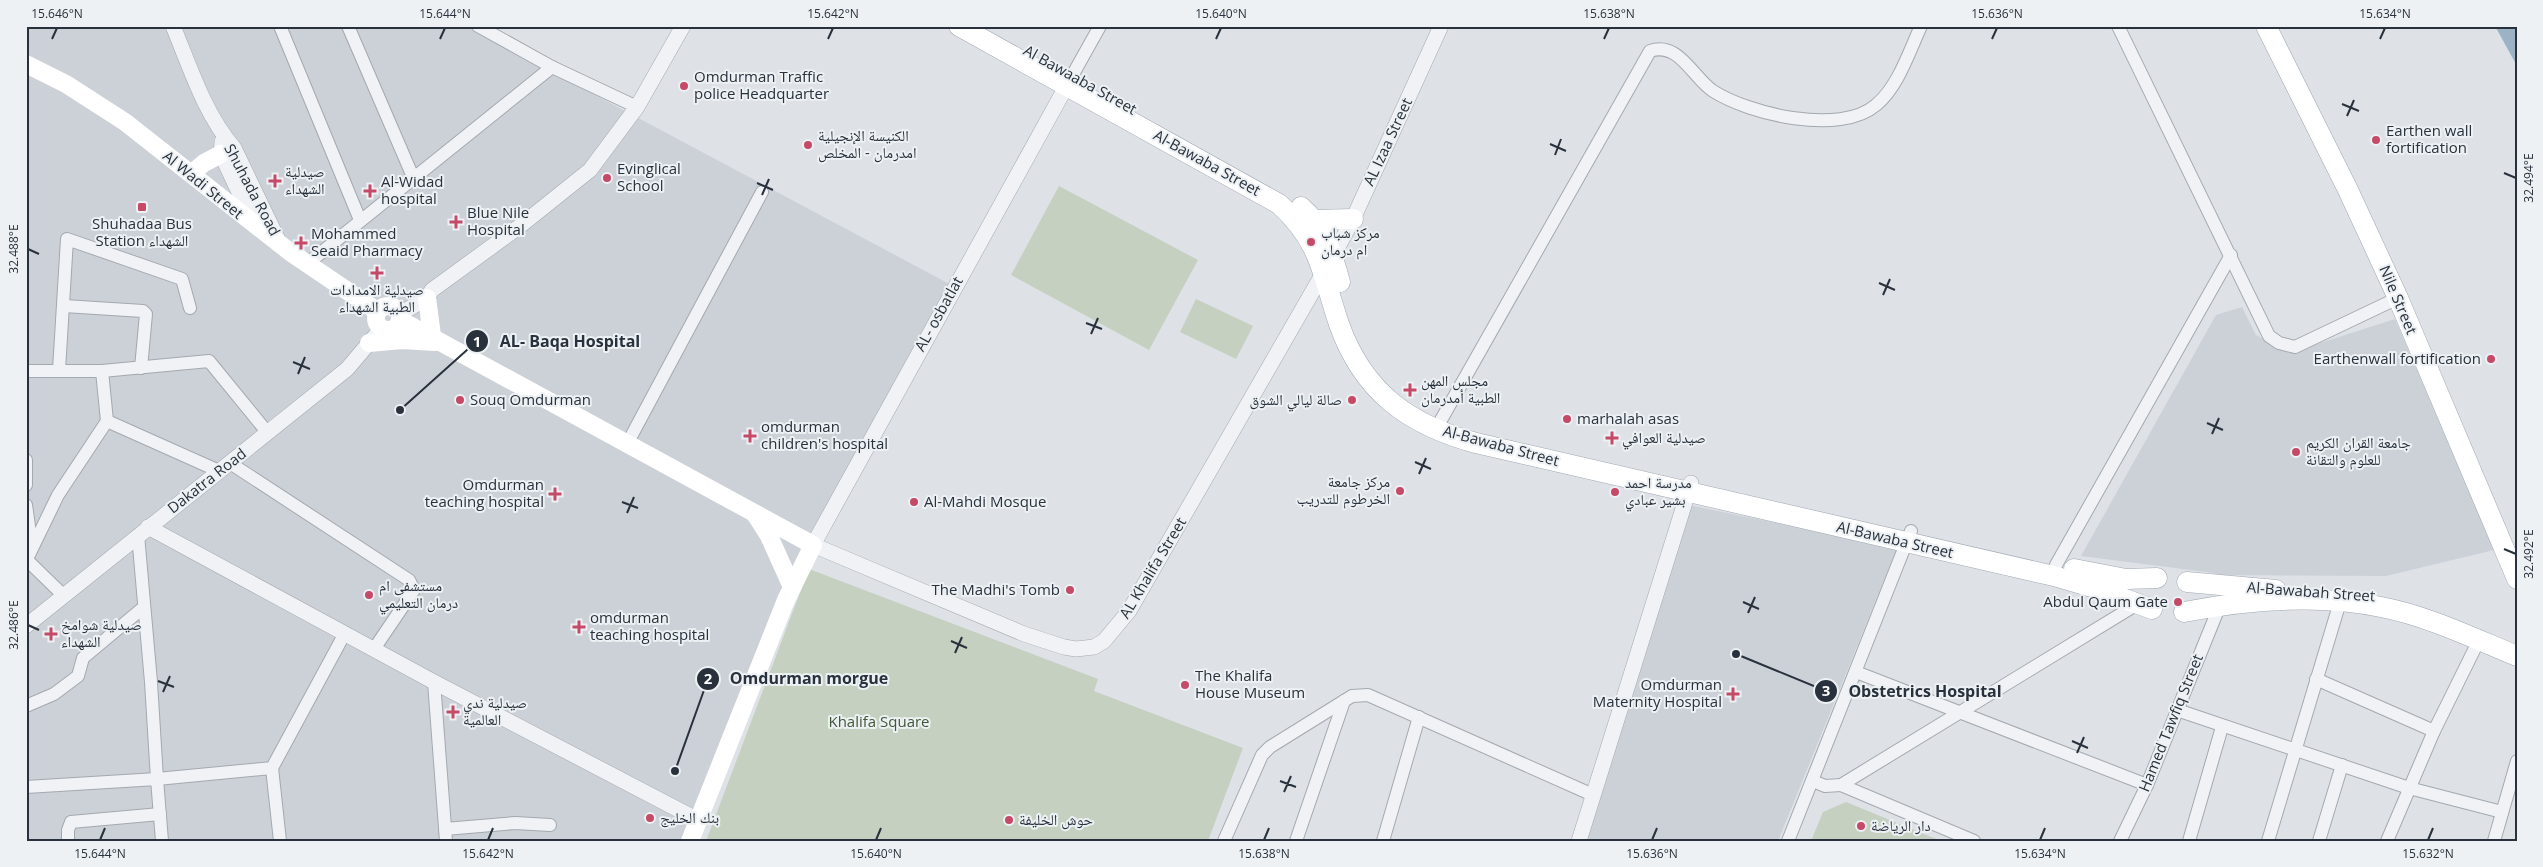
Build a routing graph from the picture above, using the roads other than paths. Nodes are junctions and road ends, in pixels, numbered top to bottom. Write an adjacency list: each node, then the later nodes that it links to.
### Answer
1 (172, 26): 17 (street, Shuhada Road)
2 (280, 26): 23 (street)
3 (348, 26): 20 (street)
4 (478, 26): 14 (street)
5 (683, 26): 16 (street)
6 (959, 26): 15 (main road, Al-Bawaba Street)
7 (983, 26): 15 (main road, Al Bawaaba Street)
8 (1100, 26): 15 (street)
9 (1441, 26): 22 (street, AL Izaa Street)
10 (1921, 26): 43 (street)
11 (2118, 26): 27 (street)
12 (2266, 26): 31 (main road, Nile Street)
13 (26, 64): 19 (main road, Al Wadi Street)
14 (552, 67): 16 (street); 20 (street)
15 (1070, 81): 24 (main road, Al Bawaaba Street); 29 (main road, Al-Bawaba Street); 53 (street, AL- osbatlat)
16 (637, 107): 30 (street)
17 (223, 136): 18 (street, Shuhada Road); 26 (street, Shuhada Road)
18 (221, 154): 19 (main road); 25 (street, Shuhada Road)
19 (191, 174): 25 (main road, Al Wadi Street)
20 (413, 177): 23 (street)
21 (762, 192): 46 (street)
22 (1353, 219): 24 (main road); 29 (street, AL Izaa Street)
23 (360, 220): 28 (street)
24 (1313, 220): 29 (main road, Al Bawaaba Street)
25 (255, 225): 26 (main road, Al Wadi Street)
26 (281, 245): 28 (main road, Al Wadi Street)
27 (2231, 255): 31 (street); 56 (street)
28 (307, 264): 34 (main road, Al Wadi Street)
29 (1329, 264): 43 (main road, Al-Bawaba Street); 48 (main road, Al-Bawaba Street); 53 (street, AL Khalifa Street)
30 (430, 294): 35 (street); 37 (main road)
31 (2398, 298): 58 (main road, Nile Street)
32 (64, 306): 33 (street); 39 (street); 40 (street)
33 (190, 308)
34 (377, 311): 35 (main road); 36 (main road)
35 (399, 314): 36 (main road); 37 (main road)
36 (381, 329): 38 (street, Dakatra Road)
37 (438, 339): 38 (main road); 46 (main road)
38 (369, 343): 45 (street, Dakatra Road)
39 (141, 368): 42 (street); 45 (street)
40 (59, 370): 41 (street); 42 (street)
41 (26, 371)
42 (102, 371): 44 (street)
43 (1441, 420): 48 (main road, Al-Bawaba Street)
44 (107, 421): 47 (street); 54 (street)
45 (267, 432): 47 (street, Dakatra Road)
46 (627, 444): 50 (main road)
47 (225, 467): 51 (street, Dakatra Road); 71 (street)
48 (1690, 488): 52 (main road, Al-Bawaba Street); 93 (street)
49 (26, 505): 54 (street)
50 (754, 513): 53 (main road); 60 (main road)
51 (143, 531): 61 (street, Dakatra Road); 65 (street); 68 (street)
52 (1909, 537): 56 (main road, Al-Bawaba Street); 64 (main road); 73 (street)
53 (813, 545): 60 (main road)
54 (32, 547): 55 (street)
55 (27, 559): 61 (street)
56 (2056, 565): 57 (main road, Al-Bawaba Street)
57 (2156, 578): 59 (main road); 64 (main road)
58 (2517, 579)
59 (2186, 582): 66 (main road); 70 (main road, Al-Bawabah Street)
60 (792, 587): 96 (main road)
61 (64, 596): 67 (street, Dakatra Road)
62 (2340, 602): 63 (main road); 69 (main road); 74 (street)
63 (2220, 605): 66 (main road); 78 (street, Hamed Tawfiq Street)
64 (2146, 606): 66 (main road); 79 (street)
65 (144, 607): 77 (street); 87 (street)
66 (2184, 612)
67 (26, 626)
68 (345, 634): 71 (street); 86 (street)
69 (2479, 640): 72 (main road); 82 (street)
70 (2517, 645)
71 (374, 649): 75 (street)
72 (2517, 656)
73 (1856, 672): 79 (street); 88 (street)
74 (2316, 679): 82 (street); 83 (street)
75 (434, 682): 96 (street); 98 (street)
76 (1344, 701): 80 (street); 103 (street); 104 (street)
77 (26, 706)
78 (2177, 710): 81 (street); 90 (street, Hamed Tawfiq Street)
79 (1960, 712): 89 (street); 90 (street)
80 (1419, 717): 93 (street); 105 (street)
81 (2222, 727): 83 (street); 110 (street)
82 (2434, 730): 92 (street)
83 (2294, 750): 85 (street); 111 (street)
84 (2517, 760): 94 (street)
85 (2342, 765): 92 (street); 112 (street)
86 (272, 768): 87 (street); 101 (street)
87 (157, 779): 91 (street); 95 (street)
88 (1813, 782): 89 (street); 107 (street)
89 (1841, 785): 108 (street)
90 (2147, 785): 109 (street, Hamed Tawfiq Street)
91 (26, 787)
92 (2409, 788): 94 (street); 113 (street)
93 (1594, 795): 106 (street)
94 (2502, 812): 114 (street)
95 (160, 814): 99 (street); 100 (street)
96 (698, 820): 102 (main road)
97 (550, 825): 98 (street)
98 (446, 835)
99 (68, 841)
100 (162, 841)
101 (280, 841)
102 (690, 841)
103 (1224, 841)
104 (1296, 841)
105 (1383, 841)
106 (1578, 841)
107 (1788, 841)
108 (1974, 841)
109 (2120, 841)
110 (2189, 841)
111 (2268, 841)
112 (2319, 841)
113 (2387, 841)
114 (2494, 841)

